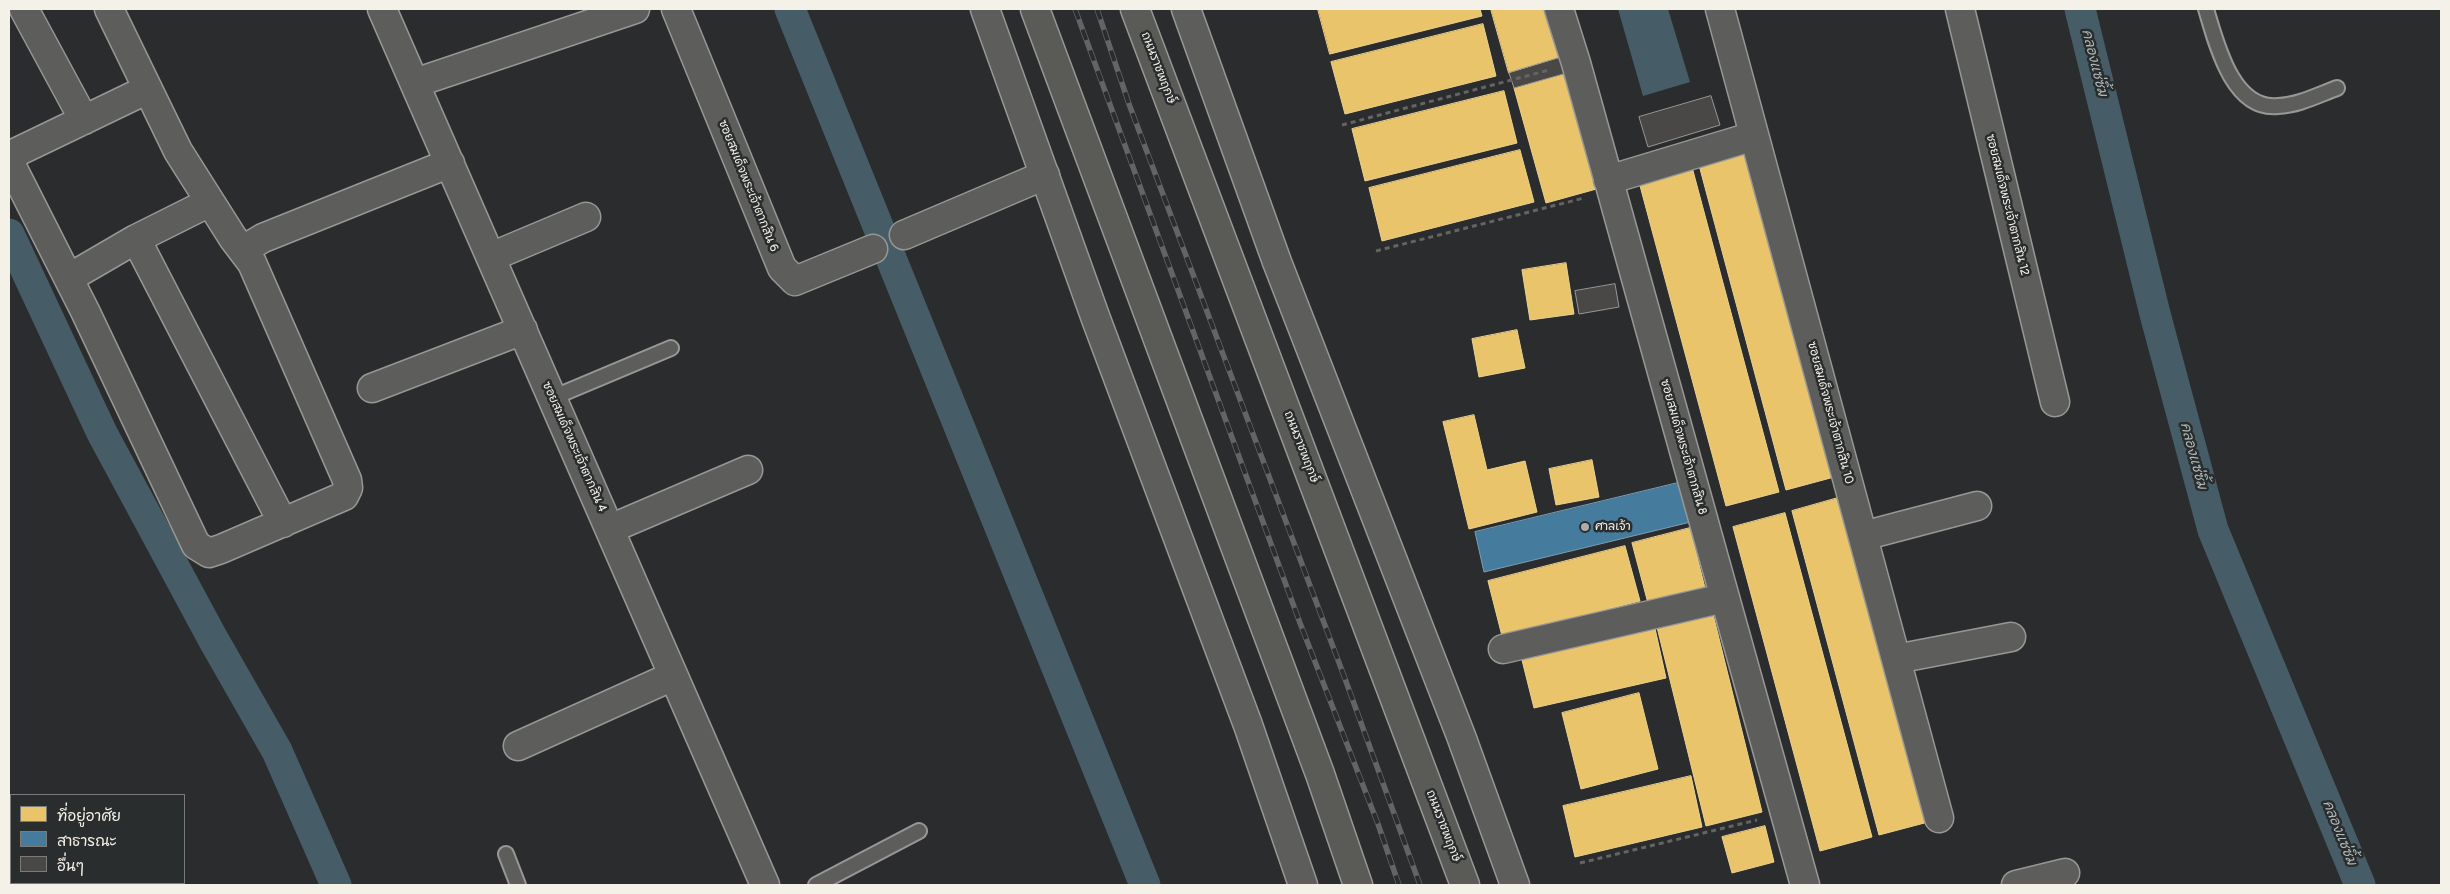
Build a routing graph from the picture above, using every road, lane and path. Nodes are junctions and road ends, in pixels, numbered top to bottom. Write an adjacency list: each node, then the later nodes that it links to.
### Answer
1 (24, 9): 18 (street)
2 (109, 9): 17 (street)
3 (382, 9): 15 (street, ซอยสมเด็จพระเจ้าตากสิน 4)
4 (635, 9): 15 (street)
5 (676, 9): 29 (street, ซอยสมเด็จพระเจ้าตากสิน 6)
6 (985, 9): 23 (street)
7 (1035, 9): 61 (main road)
8 (1135, 9): 62 (main road, ถนนราชพฤกษ์)
9 (1186, 9): 63 (street)
10 (1559, 9): 14 (street, ซอยสมเด็จพระเจ้าตากสิน 8)
11 (1720, 9): 20 (street, ซอยสมเด็จพระเจ้าตากสิน 10)
12 (1960, 9): 38 (street, ซอยสมเด็จพระเจ้าตากสิน 12)
13 (2206, 9): 16 (lane)
14 (1576, 63): 19 (path); 24 (street, ซอยสมเด็จพระเจ้าตากสิน 8)
15 (415, 83): 22 (street, ซอยสมเด็จพระเจ้าตากสิน 4)
16 (2337, 88)
17 (148, 89): 18 (street); 25 (street)
18 (84, 120): 21 (street)
19 (1342, 126)
20 (1754, 136): 24 (street); 43 (street, ซอยสมเด็จพระเจ้าตากสิน 10)
21 (9, 163): 33 (street)
22 (450, 163): 30 (street); 32 (street, ซอยสมเด็จพระเจ้าตากสิน 4)
23 (1045, 175): 27 (street); 60 (street)
24 (1610, 185): 31 (path); 44 (street, ซอยสมเด็จพระเจ้าตากสิน 8)
25 (210, 202): 28 (street); 30 (street)
26 (586, 217): 32 (street)
27 (904, 235)
28 (136, 239): 33 (street); 41 (street)
29 (872, 249)
30 (243, 250): 41 (street)
31 (1376, 251)
32 (491, 257): 34 (street, ซอยสมเด็จพระเจ้าตากสิน 4)
33 (69, 278): 41 (street)
34 (523, 330): 36 (street); 37 (street, ซอยสมเด็จพระเจ้าตากสิน 4)
35 (671, 348): 37 (lane)
36 (372, 388)
37 (552, 398): 42 (street, ซอยสมเด็จพระเจ้าตากสิน 4)
38 (2055, 402)
39 (748, 470): 42 (street)
40 (1977, 506): 43 (street)
41 (283, 523)
42 (610, 530): 48 (street, ซอยสมเด็จพระเจ้าตากสิน 4)
43 (1863, 536): 47 (street, ซอยสมเด็จพระเจ้าตากสิน 10)
44 (1724, 598): 46 (street); 50 (street, ซอยสมเด็จพระเจ้าตากสิน 8)
45 (2012, 637): 47 (street)
46 (1503, 649)
47 (1896, 660): 51 (street, ซอยสมเด็จพระเจ้าตากสิน 10)
48 (673, 676): 49 (street); 58 (street, ซอยสมเด็จพระเจ้าตากสิน 4)
49 (518, 746)
50 (1785, 813): 54 (path); 64 (street, ซอยสมเด็จพระเจ้าตากสิน 8)
51 (1939, 818)
52 (919, 831): 59 (lane)
53 (506, 854): 57 (lane)
54 (1580, 863)
55 (2066, 873): 56 (street)
56 (2023, 884)
57 (518, 885)
58 (765, 885)
59 (816, 885)
60 (1303, 885)
61 (1358, 885)
62 (1465, 885)
63 (1515, 885)
64 (1805, 885)

